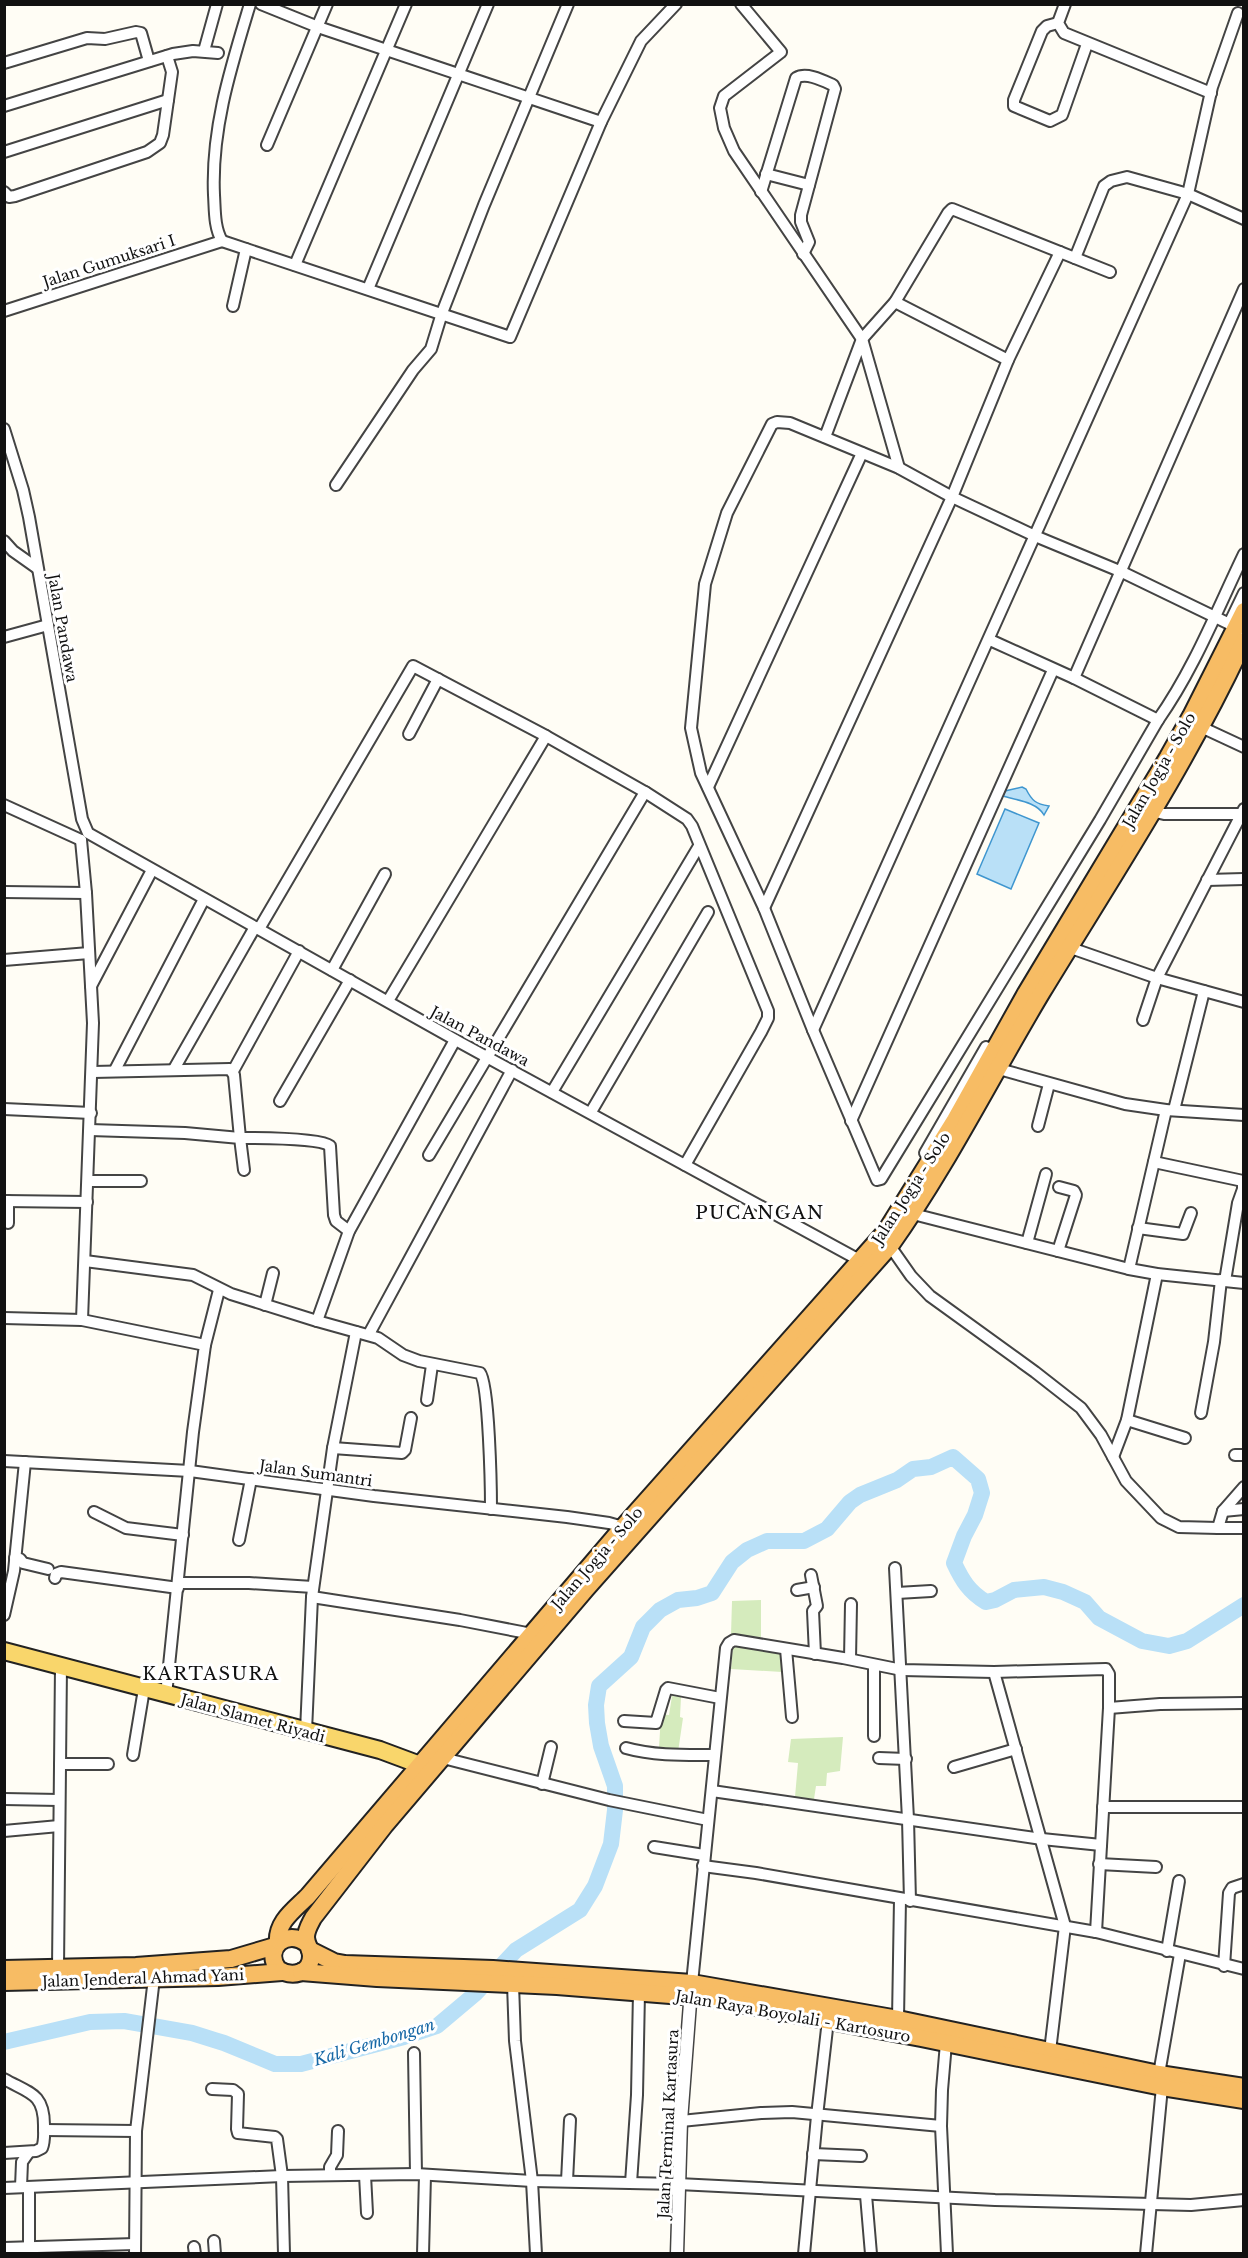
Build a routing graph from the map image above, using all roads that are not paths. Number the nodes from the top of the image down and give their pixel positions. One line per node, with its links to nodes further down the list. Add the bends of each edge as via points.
1 (217, 4): 16 (street)
2 (250, 4): 35 (street, via 217,132 215,210)
3 (261, 4): 13 (street)
4 (327, 4): 13 (street)
5 (406, 4): 15 (street)
6 (488, 4): 21 (street)
7 (568, 4): 23 (street)
8 (676, 4): 26 (street, via 641,40)
9 (741, 4): 32 (street, via 781,52 721,101 727,139)
10 (1065, 4): 12 (street)
11 (1241, 11): 22 (street)
12 (1058, 23): 14 (street, via 1064,33); 14 (street, via 1041,31 1014,106 1050,121 1062,115)
13 (318, 27): 15 (street); 27 (street)
14 (1087, 44): 22 (street)
15 (388, 49): 21 (street); 40 (street)
16 (204, 51): 17 (street); 18 (street)
17 (218, 53)
18 (174, 54): 19 (street); 24 (street)
19 (148, 61): 20 (street, via 141,33 136,32 87,38); 25 (street)
20 (4, 63)
21 (458, 74): 23 (street); 42 (street)
22 (1211, 93): 33 (street)
23 (529, 99): 26 (street); 47 (street)
24 (168, 100): 28 (street); 31 (street, via 162,138 150,150 15,196)
25 (4, 106)
26 (601, 122): 47 (street, via 510,337)
27 (267, 145)
28 (4, 152)
29 (766, 174): 30 (street); 30 (street, via 796,78 807,76 835,89); 32 (street)
30 (809, 185): 38 (street, via 800,219 809,242)
31 (4, 192)
32 (760, 192): 38 (street)
33 (1188, 195): 34 (street); 39 (street, via 1127,177 1111,181 1104,186); 56 (street)
34 (1244, 219)
35 (222, 241): 36 (street); 46 (street, Jalan Gumuksari I)
36 (246, 249): 40 (street); 45 (street)
37 (1060, 252): 39 (street); 44 (street, via 952,209); 49 (street)
38 (803, 254): 48 (street)
39 (1076, 258): 41 (street)
40 (295, 264): 42 (street)
41 (1110, 272)
42 (368, 289): 47 (street)
43 (1244, 289): 60 (street)
44 (895, 302): 48 (street); 49 (street)
45 (232, 306)
46 (4, 311)
47 (442, 313): 54 (street, via 431,349)
48 (862, 339): 51 (street); 53 (street)
49 (1008, 360): 55 (street)
50 (4, 429): 59 (street, Jalan Pandawa, via 23,490)
51 (825, 437): 52 (street); 75 (street, via 784,421 772,424 727,513 703,591 691,728)
52 (862, 453): 53 (street); 75 (street)
53 (899, 468): 55 (street)
54 (336, 485)
55 (952, 497): 56 (street); 89 (street)
56 (1035, 537): 60 (street); 66 (street)
57 (4, 541): 59 (street)
58 (1244, 554): 62 (street)
59 (37, 568): 63 (street, Jalan Pandawa)
60 (1122, 572): 62 (street); 68 (street)
61 (1244, 593): 64 (street)
62 (1215, 615): 64 (street); 70 (street, via 1178,690)
63 (48, 625): 65 (street); 80 (street, Jalan Pandawa)
64 (1239, 627): 71 (highway, Jalan Jogja - Solo); 78 (highway, Jalan Jogja - Solo); 135 (street, via 1049,940 908,1184)
65 (4, 637)
66 (990, 640): 67 (street); 104 (street)
67 (1053, 670): 68 (street); 121 (street)
68 (1074, 678): 70 (street)
69 (438, 679): 72 (street); 73 (street); 91 (street, via 413,666)
70 (1158, 720): 121 (street, via 881,1179 875,1177)
71 (1201, 727): 74 (street); 78 (highway, Jalan Jogja - Solo)
72 (409, 734)
73 (546, 736): 76 (street); 101 (street)
74 (1244, 747)
75 (708, 788): 89 (street)
76 (645, 792): 81 (street, via 687,819); 106 (street)
77 (4, 805): 80 (street)
78 (1146, 809): 79 (street); 92 (highway, Jalan Jogja - Solo)
79 (1243, 812): 85 (street)
80 (84, 836): 82 (street, Jalan Pandawa); 87 (street)
81 (699, 846): 114 (street); 127 (street, via 769,1015)
82 (152, 870): 88 (street, Jalan Pandawa); 99 (street)
83 (385, 874): 96 (street)
84 (1244, 879): 85 (street)
85 (1207, 880): 97 (street)
86 (4, 892): 87 (street)
87 (86, 893): 94 (street)
88 (204, 899): 91 (street, Jalan Pandawa); 109 (street)
89 (764, 908): 104 (street)
90 (708, 912): 118 (street)
91 (257, 928): 93 (street, Jalan Pandawa); 107 (street)
92 (1063, 946): 97 (street); 108 (highway, Jalan Jogja - Solo); 135 (highway, Jalan Jogja - Solo)
93 (299, 951): 96 (street, Jalan Pandawa); 111 (street)
94 (89, 953): 95 (street); 99 (street)
95 (4, 960)
96 (332, 970): 98 (street, Jalan Pandawa)
97 (1157, 978): 100 (street); 103 (street)
98 (350, 980): 101 (street, Jalan Pandawa); 115 (street)
99 (91, 987): 112 (street)
100 (1204, 991): 102 (street); 117 (street)
101 (388, 1002): 105 (street, Jalan Pandawa)
102 (1244, 1002)
103 (1143, 1020)
104 (813, 1030): 121 (street)
105 (456, 1040): 106 (street, Jalan Pandawa); 139 (street)
106 (486, 1056): 110 (street, Jalan Pandawa); 125 (street)
107 (174, 1069): 109 (street); 111 (street)
108 (999, 1069): 113 (street); 135 (highway, Jalan Jogja - Solo)
109 (115, 1070): 112 (street)
110 (512, 1070): 114 (street, Jalan Pandawa); 156 (street)
111 (233, 1071): 124 (street)
112 (93, 1072): 119 (street)
113 (1049, 1084): 117 (street, via 1125,1104); 122 (street)
114 (552, 1092): 118 (street, Jalan Pandawa)
115 (280, 1101)
116 (4, 1109): 119 (street)
117 (1170, 1110): 120 (street); 126 (street)
118 (591, 1112): 127 (street, Jalan Pandawa)
119 (91, 1113): 123 (street)
120 (1244, 1115)
121 (851, 1121)
122 (1038, 1126)
123 (90, 1130): 124 (street); 130 (street)
124 (240, 1137): 128 (street); 139 (street, via 329,1144 334,1215)
125 (429, 1155)
126 (1154, 1162): 138 (street); 148 (street, via 1243,1181)
127 (685, 1166): 144 (street, Jalan Pandawa)
128 (244, 1170)
129 (1046, 1174): 140 (street)
130 (88, 1181): 131 (street); 134 (street)
131 (141, 1181)
132 (1059, 1187): 142 (street, via 1074,1191 1076,1196)
133 (6, 1201): 134 (street); 137 (street)
134 (87, 1202): 143 (street)
135 (909, 1208): 140 (street); 141 (highway, Jalan Jogja - Solo); 144 (highway, Jalan Jogja - Solo)
136 (1191, 1213): 138 (street, via 1182,1234)
137 (8, 1223)
138 (1138, 1228): 145 (street)
139 (349, 1231): 154 (street)
140 (1027, 1243): 142 (street)
141 (890, 1246): 159 (highway, Jalan Jogja - Solo); 166 (street, via 930,1296 1081,1408)
142 (1058, 1251): 145 (street)
143 (85, 1261): 150 (street, via 193,1275); 153 (street)
144 (861, 1261): 159 (highway, Jalan Jogja - Solo)
145 (1129, 1269): 147 (street)
146 (273, 1273): 151 (street)
147 (1157, 1274): 148 (street); 163 (street)
148 (1223, 1280): 149 (street); 161 (street)
149 (1244, 1283)
150 (219, 1290): 151 (street); 157 (street)
151 (265, 1305): 154 (street)
152 (4, 1318): 153 (street)
153 (82, 1320): 157 (street)
154 (317, 1322): 155 (street)
155 (356, 1332): 156 (street); 165 (street)
156 (369, 1335): 158 (street, via 403,1355)
157 (205, 1345): 169 (street)
158 (432, 1365): 160 (street); 173 (street, via 483,1376)
159 (755, 1388): 177 (highway, Jalan Jogja - Solo); 220 (highway, Jalan Jogja - Solo, via 474,1720)
160 (427, 1400)
161 (1201, 1413)
162 (411, 1418): 165 (street, via 402,1453)
163 (1127, 1420): 164 (street); 166 (street)
164 (1185, 1438)
165 (333, 1448): 172 (street)
166 (1113, 1457): 178 (street, via 1126,1481 1161,1518 1179,1527)
167 (4, 1461): 168 (street, Jalan Sumantri)
168 (25, 1462): 169 (street, Jalan Sumantri); 182 (street)
169 (190, 1471): 170 (street, Jalan Sumantri); 180 (street)
170 (251, 1479): 172 (street, Jalan Sumantri); 181 (street)
171 (1244, 1487): 175 (street)
172 (326, 1489): 173 (street, Jalan Sumantri); 191 (street)
173 (491, 1509): 177 (street, Jalan Sumantri)
174 (1244, 1509): 175 (street)
175 (1223, 1511): 178 (street)
176 (94, 1512): 180 (street, via 126,1528)
177 (623, 1527): 195 (highway, Jalan Jogja - Solo)
178 (1218, 1528): 179 (street)
179 (1244, 1528)
180 (183, 1535): 187 (street)
181 (239, 1540)
182 (15, 1558): 184 (street); 194 (street)
183 (895, 1568): 192 (street)
184 (48, 1569)
185 (812, 1575): 188 (street)
186 (55, 1578): 187 (street, via 61,1572)
187 (178, 1585): 191 (street, via 249,1583); 205 (street)
188 (814, 1587): 189 (street); 198 (street)
189 (797, 1590)
190 (931, 1591): 192 (street)
191 (313, 1592): 195 (street); 211 (street)
192 (897, 1593): 202 (street)
193 (851, 1604): 199 (street)
194 (4, 1615)
195 (532, 1634): 220 (highway, Jalan Jogja - Solo, via 457,1723)
196 (786, 1649): 198 (street); 206 (street, via 730,1642); 209 (street)
197 (4, 1651): 201 (main road, Jalan Slamet Riyadi)
198 (814, 1654): 199 (street)
199 (850, 1659): 200 (street)
200 (874, 1665): 202 (street); 212 (street)
201 (61, 1666): 204 (main road, Jalan Slamet Riyadi); 221 (street)
202 (902, 1670): 203 (street); 219 (street)
203 (994, 1672): 208 (street, via 1106,1669); 215 (street)
204 (144, 1689): 205 (main road, Jalan Slamet Riyadi); 216 (street)
205 (166, 1695): 211 (main road, Jalan Slamet Riyadi)
206 (720, 1698): 210 (street, via 668,1688 656,1723); 217 (street)
207 (1244, 1703): 208 (street)
208 (1108, 1708): 228 (street)
209 (792, 1717)
210 (624, 1721)
211 (306, 1731): 220 (main road, Jalan Slamet Riyadi)
212 (874, 1736)
213 (551, 1747): 224 (street)
214 (626, 1748): 217 (street)
215 (1016, 1749): 223 (street); 234 (street)
216 (133, 1755)
217 (714, 1755): 225 (street)
218 (879, 1758): 219 (street)
219 (906, 1759): 230 (street)
220 (431, 1761): 224 (street); 246 (highway, via 284,1921); 247 (highway, via 325,1900 309,1926)
221 (60, 1764): 222 (street); 227 (street)
222 (108, 1764)
223 (954, 1767)
224 (542, 1784): 231 (street)
225 (712, 1791): 230 (street); 231 (street)
226 (4, 1799): 227 (street)
227 (59, 1800): 232 (street)
228 (1103, 1807): 229 (street); 235 (street)
229 (1244, 1807)
230 (908, 1819): 234 (street); 243 (street)
231 (708, 1820): 237 (street)
232 (59, 1826): 233 (street); 251 (street)
233 (4, 1831)
234 (1042, 1839): 235 (street); 244 (street)
235 (1101, 1845): 238 (street)
236 (654, 1847): 237 (street)
237 (704, 1855): 239 (street)
238 (1099, 1864): 240 (street); 245 (street)
239 (703, 1866): 243 (street); 259 (street)
240 (1156, 1867)
241 (1179, 1881): 248 (street)
242 (1244, 1884): 250 (street, via 1229,1893)
243 (905, 1900): 244 (street); 261 (street)
244 (1065, 1926): 245 (street); 264 (street)
245 (1096, 1932): 248 (street)
246 (277, 1945): 247 (highway, via 292,1937); 251 (highway, Jalan Jenderal Ahmad Yani, via 231,1959); 254 (highway, via 273,1958)
247 (308, 1947): 255 (highway, via 309,1964); 256 (highway, Jalan Raya Boyolali - Kartosuro, via 345,1964)
248 (1167, 1951): 249 (street)
249 (1180, 1954): 250 (street); 267 (street)
250 (1224, 1966): 253 (street)
251 (58, 1968): 252 (highway, Jalan Jenderal Ahmad Yani)
252 (4, 1969)
253 (1244, 1969)
254 (282, 1972): 255 (highway); 257 (highway, Jalan Jenderal Ahmad Yani)
255 (301, 1972): 256 (highway, Jalan Raya Boyolali - Kartosuro, via 479,1982)
256 (505, 1977): 259 (highway, Jalan Raya Boyolali - Kartosuro); 260 (highway, Jalan Raya Boyolali - Kartosuro); 286 (street)
257 (154, 1978): 258 (highway, Jalan Jenderal Ahmad Yani); 276 (street)
258 (4, 1982)
259 (691, 1990): 260 (highway, Jalan Raya Boyolali - Kartosuro); 261 (highway, Jalan Raya Boyolali - Kartosuro); 262 (highway, Jalan Raya Boyolali - Kartosuro); 273 (street, Jalan Terminal Kartasura)
260 (639, 1992): 289 (street)
261 (898, 2019): 264 (highway, Jalan Raya Boyolali - Kartosuro)
262 (828, 2020): 263 (highway, Jalan Raya Boyolali - Kartosuro); 271 (street)
263 (946, 2043): 267 (highway, Jalan Raya Boyolali - Kartosuro); 274 (street)
264 (1050, 2051): 267 (highway, Jalan Raya Boyolali - Kartosuro)
265 (414, 2054): 284 (street)
266 (4, 2079): 275 (street, via 38,2098 44,2111)
267 (1160, 2080): 268 (highway, Jalan Raya Boyolali - Kartosuro); 270 (highway, Jalan Raya Boyolali - Kartosuro); 297 (street)
268 (1244, 2087)
269 (212, 2089): 285 (street, via 238,2093 238,2133 276,2137)
270 (1244, 2100)
271 (817, 2116): 273 (street, via 792,2112); 274 (street); 280 (street)
272 (570, 2120): 287 (street)
273 (681, 2121): 290 (street, Jalan Terminal Kartasura)
274 (941, 2126): 295 (street)
275 (44, 2130): 276 (street); 278 (street, via 42,2148)
276 (136, 2131): 288 (street)
277 (338, 2131): 282 (street, via 337,2155)
278 (29, 2152): 279 (street); 291 (street, via 22,2162)
279 (4, 2153)
280 (813, 2154): 281 (street); 293 (street)
281 (861, 2156)
282 (330, 2175): 283 (street); 285 (street)
283 (365, 2175): 284 (street); 298 (street)
284 (420, 2175): 286 (street); 305 (street)
285 (282, 2176): 288 (street); 304 (street)
286 (532, 2181): 287 (street); 306 (street)
287 (567, 2181): 289 (street)
288 (135, 2182): 291 (street); 302 (street)
289 (631, 2183): 290 (street)
290 (678, 2184): 293 (street); 307 (street, Jalan Terminal Kartasura)
291 (25, 2187): 292 (street); 300 (street)
292 (4, 2188)
293 (809, 2192): 294 (street); 308 (street)
294 (866, 2195): 295 (street); 309 (street)
295 (946, 2198): 297 (street); 310 (street)
296 (1244, 2200): 297 (street)
297 (1151, 2205): 311 (street)
298 (367, 2213)
299 (214, 2241): 303 (street)
300 (29, 2247): 301 (street); 302 (street)
301 (4, 2248)
302 (135, 2249)
303 (215, 2253)
304 (284, 2253)
305 (423, 2253)
306 (536, 2253)
307 (676, 2253)
308 (804, 2253)
309 (871, 2253)
310 (947, 2253)
311 (1146, 2253)

